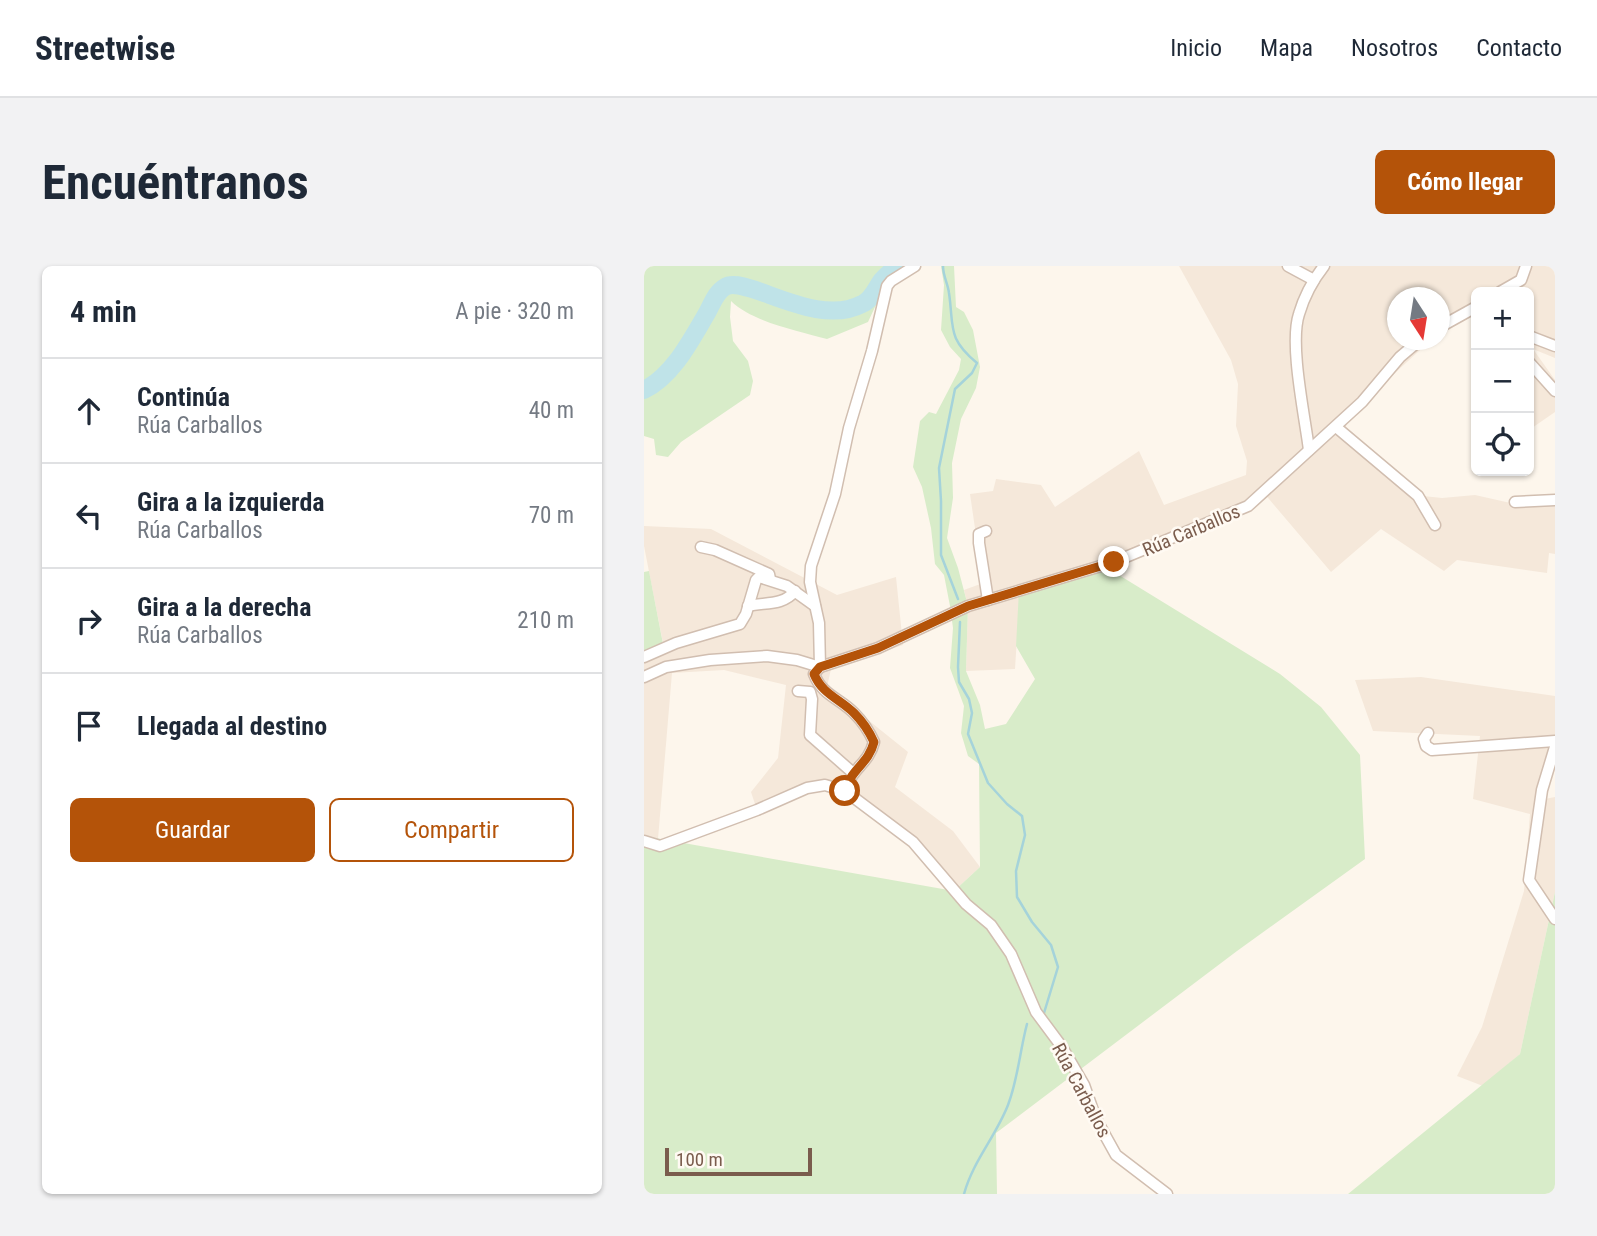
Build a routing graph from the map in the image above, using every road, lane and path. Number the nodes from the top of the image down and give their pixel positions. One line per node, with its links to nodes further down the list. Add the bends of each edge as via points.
1 (915, 266): 27 (street, via 887,286 835,494 811,566)
2 (1288, 266): 5 (street)
3 (1324, 266): 5 (street)
4 (1526, 266): 6 (street)
5 (1314, 280): 17 (street, via 1298,316 1296,348)
6 (1521, 280): 7 (street); 8 (street)
7 (1509, 287)
8 (1518, 287)
9 (1471, 310): 10 (street)
10 (1450, 321)
11 (1534, 338): 12 (street)
12 (1555, 346)
13 (1408, 350): 16 (street, Rúa Carballos)
14 (1534, 368): 15 (street)
15 (1555, 391)
16 (1336, 427): 17 (street, Rúa Carballos); 20 (street, via 1418,496)
17 (1309, 450): 25 (street, Rúa Carballos, via 1248,506 1114,562)
18 (1555, 500): 19 (street)
19 (1515, 502)
20 (1435, 525)
21 (986, 531): 25 (street, via 979,534 979,543)
22 (701, 547): 23 (street, via 769,574)
23 (770, 579): 24 (street); 26 (street, via 756,580)
24 (795, 591): 26 (street, via 776,603); 27 (street)
25 (988, 600): 29 (street, Rúa Carballos, via 878,648)
26 (748, 606): 28 (street, via 740,624)
27 (816, 607): 29 (street)
28 (644, 657)
29 (820, 667): 30 (street, via 767,656 666,667); 35 (street, via 814,674 819,686 854,713 874,742 863,763)
30 (644, 677)
31 (798, 691): 35 (street, via 810,692 812,699 810,735)
32 (1427, 733): 33 (street, via 1426,747 1432,750)
33 (1555, 741)
34 (1555, 747): 38 (street, via 1542,790 1529,880)
35 (852, 772): 36 (street)
36 (845, 791): 37 (street, via 825,785 807,788 660,846); 39 (street, Rúa Carballos, via 913,842 966,904 991,925 1011,954 1035,1012 1084,1084 1116,1155)
37 (644, 841)
38 (1555, 919)
39 (1167, 1194)

